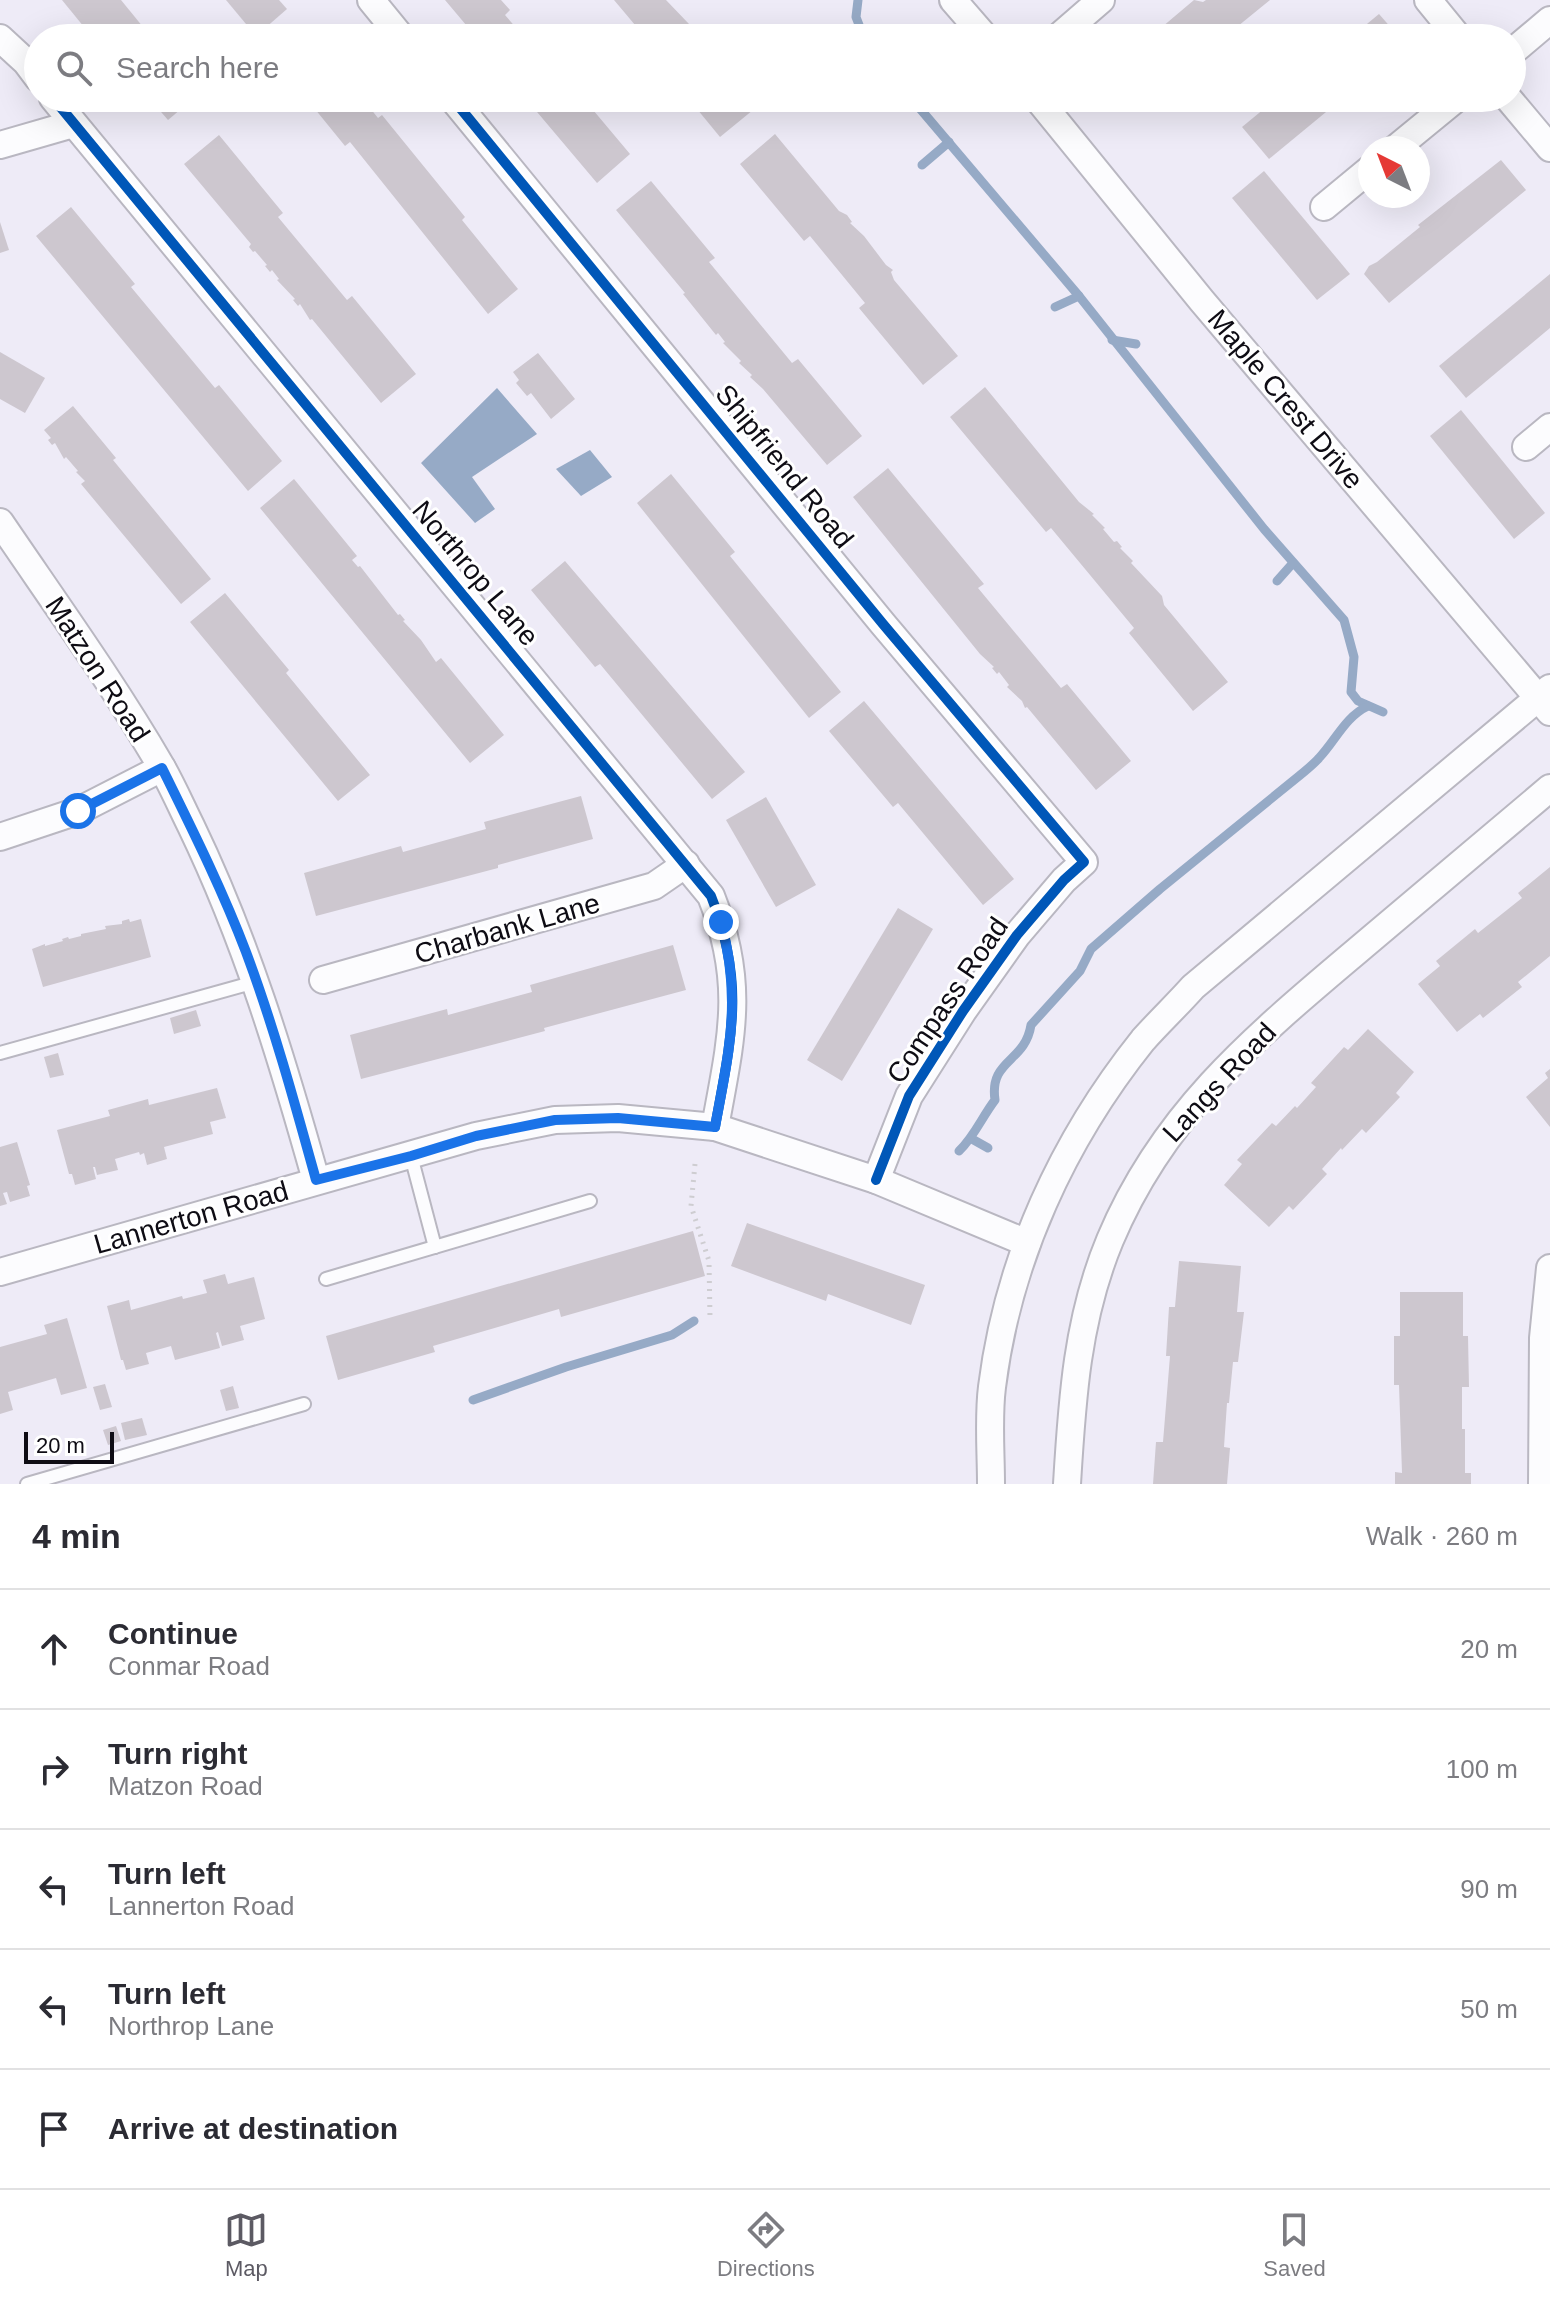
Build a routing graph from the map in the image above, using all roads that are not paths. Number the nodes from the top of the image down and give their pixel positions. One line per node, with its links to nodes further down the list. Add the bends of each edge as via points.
1 (371, 0): 6 (street)
2 (953, 0): 7 (street)
3 (1101, 0): 8 (street)
4 (1428, 0): 9 (street)
5 (1550, 20): 11 (street)
6 (391, 24)
7 (974, 24)
8 (1073, 24)
9 (1448, 24)
10 (0, 38): 12 (street)
11 (1526, 40)
12 (24, 60)
13 (64, 112): 18 (street, Northrop Lane)
14 (463, 112): 31 (street, Shipfriend Road)
15 (1048, 112): 27 (street, Maple Crest Drive, via 1202,301)
16 (1440, 112): 19 (street)
17 (1520, 112): 21 (street)
18 (73, 124): 20 (street); 32 (street, Northrop Lane)
19 (1411, 136)
20 (0, 145)
21 (1550, 148)
22 (1358, 179): 23 (street)
23 (1324, 207)
24 (1550, 427): 25 (street)
25 (1526, 447)
26 (0, 522): 28 (street, Matzon Road)
27 (1546, 699): 41 (street, via 1193,987 1145,1038 1085,1120)
28 (162, 768): 30 (street, via 78,811); 34 (street, Matzon Road, via 210,866)
29 (1550, 788): 49 (street, Langs Road, via 1261,1033 1162,1142 1128,1199 1090,1298 1073,1377)
30 (0, 837)
31 (1084, 862): 39 (street, Compass Road, via 1017,935 963,1011 909,1096)
32 (686, 864): 33 (street, Charbank Lane, via 654,886); 36 (street, Northrop Lane, via 711,896 721,922 734,992)
33 (323, 980)
34 (256, 982): 35 (lane); 38 (street, Matzon Road)
35 (0, 1053)
36 (715, 1127): 37 (street, Lannerton Road, via 618,1118 555,1120); 39 (street, Lannerton Road)
37 (411, 1156): 38 (street, Lannerton Road); 42 (lane)
38 (316, 1180): 44 (street, Lannerton Road)
39 (876, 1180): 41 (street, Lannerton Road)
40 (590, 1201): 42 (lane)
41 (1027, 1243): 48 (street, via 1004,1315 992,1390)
42 (435, 1247): 45 (lane)
43 (1550, 1268): 50 (street, via 1543,1338)
44 (0, 1272)
45 (326, 1279)
46 (304, 1404): 47 (lane)
47 (27, 1484)
48 (991, 1484)
49 (1067, 1484)
50 (1542, 1484)

